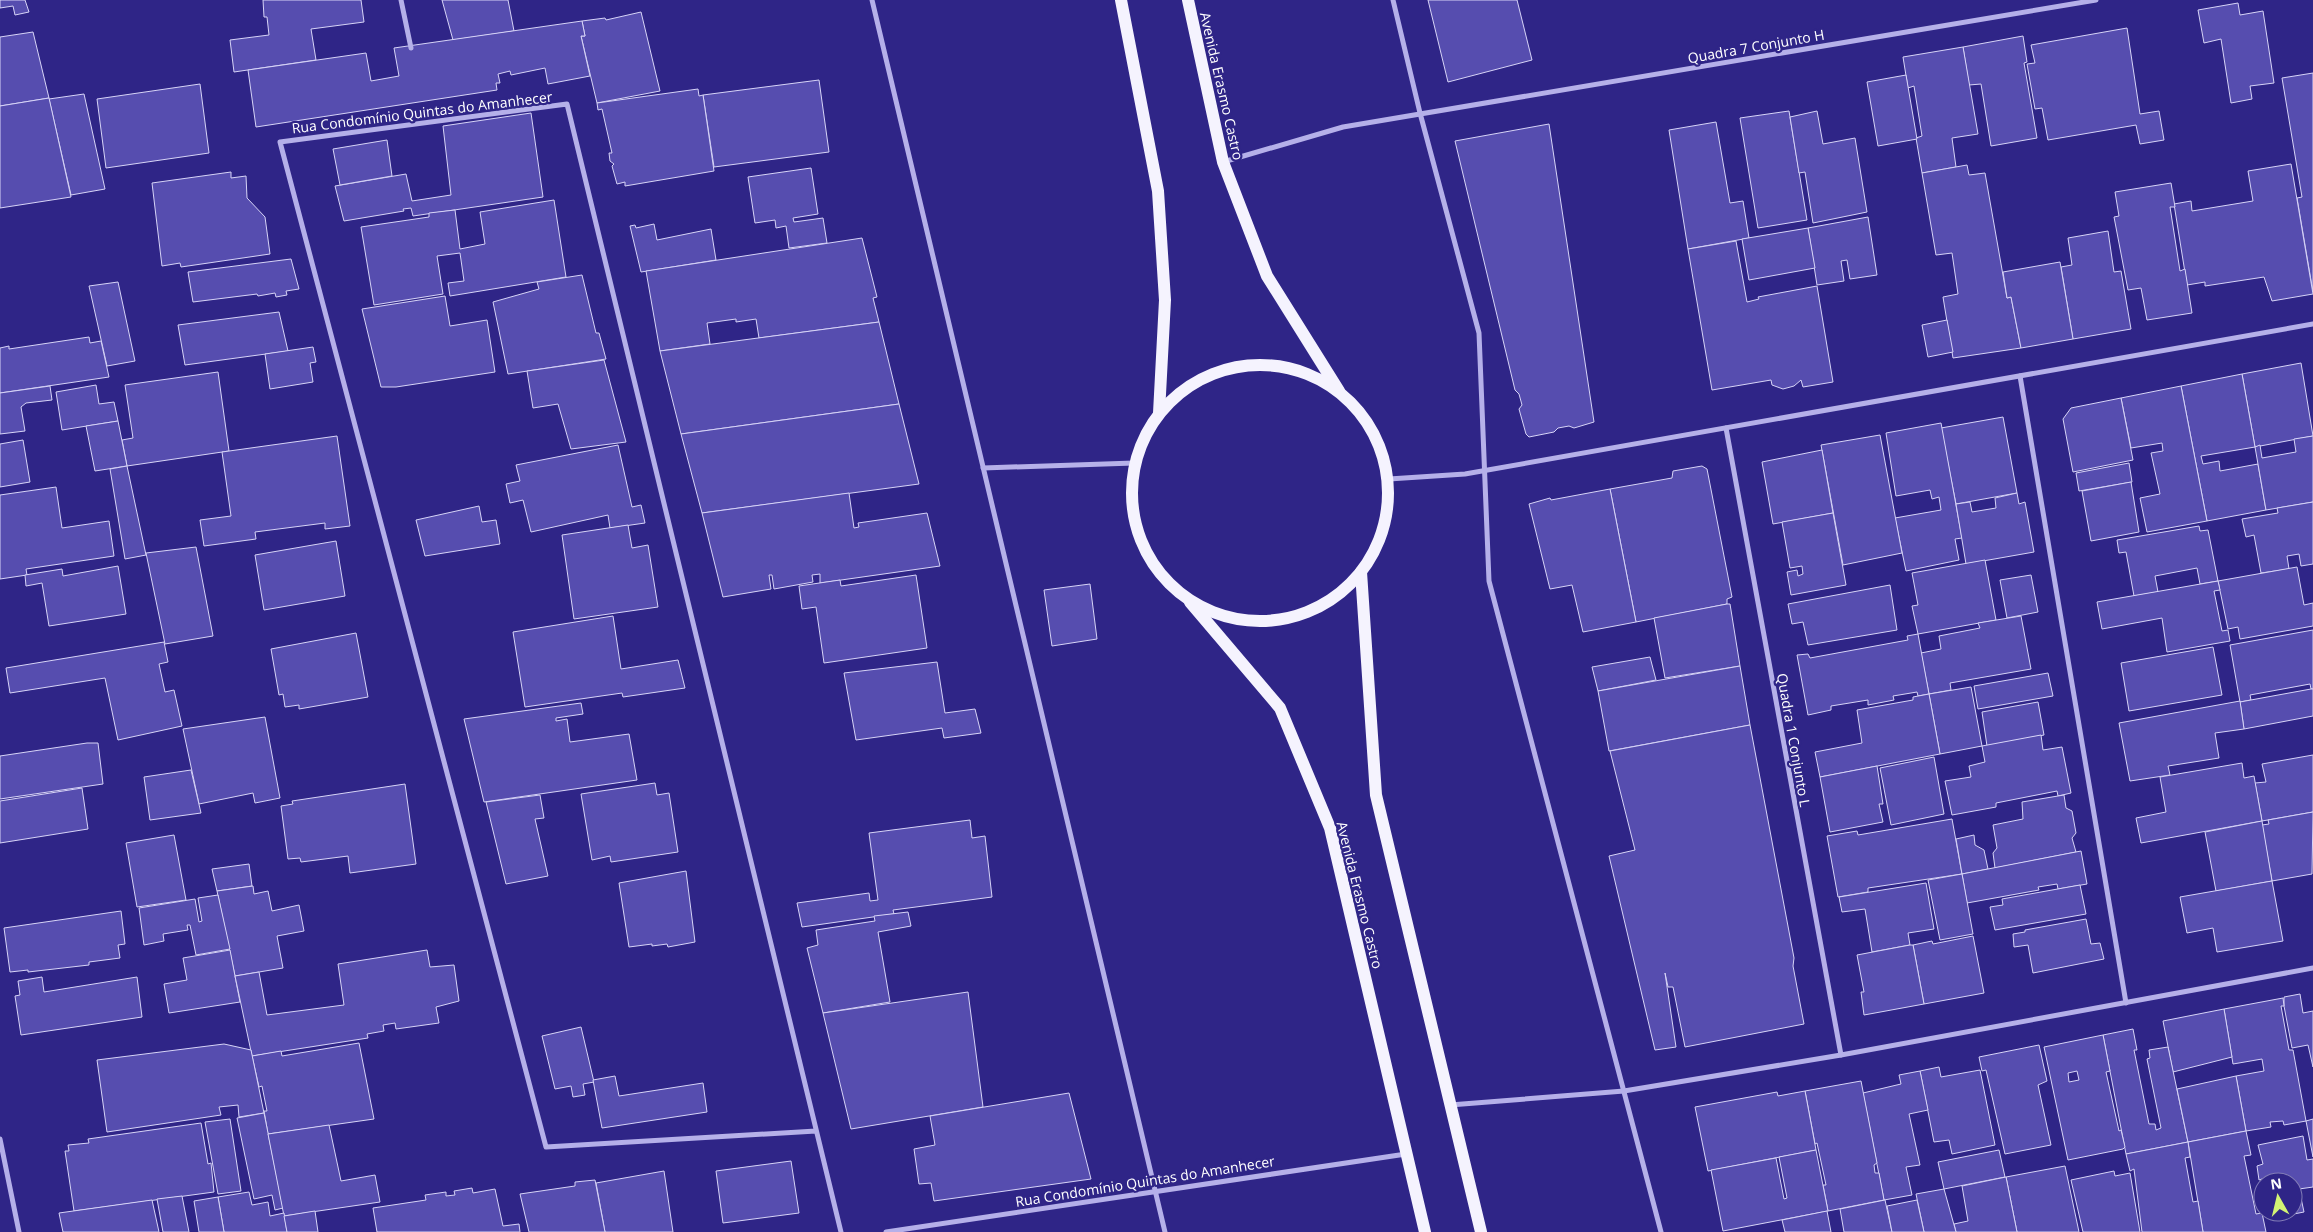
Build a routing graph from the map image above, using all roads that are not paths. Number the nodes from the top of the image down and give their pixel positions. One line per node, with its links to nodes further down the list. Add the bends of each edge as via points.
1 (401, 0): 7 (street)
2 (872, 0): 16 (street)
3 (1121, 0): 13 (main road, via 1158,190 1165,300)
4 (1188, 0): 9 (main road, Avenida Erasmo Castro)
5 (1393, 0): 8 (street)
6 (2096, 0): 8 (street, Quadra 7 Conjunto H)
7 (411, 48)
8 (1420, 114): 9 (street, Quadra 7 Conjunto H, via 1343,127); 17 (street, via 1479,333)
9 (1223, 162): 12 (main road, Avenida Erasmo Castro, via 1267,276)
10 (2313, 324): 11 (street)
11 (2020, 376): 14 (street); 22 (street)
12 (1340, 391): 13 (main road, via 1295,369 1245,365 1197,380); 18 (main road, Avenida Erasmo Castro, via 1373,430)
13 (1158, 413): 15 (main road)
14 (1726, 428): 17 (street); 23 (street, Quadra 1 Conjunto L)
15 (1134, 463): 16 (street); 20 (main road, via 1131,502 1140,540 1159,574)
16 (983, 468): 29 (street)
17 (1484, 471): 18 (street); 24 (street, via 1489,581)
18 (1389, 479): 19 (main road, Avenida Erasmo Castro, via 1388,511 1379,544)
19 (1361, 572): 20 (main road, Avenida Erasmo Castro, via 1325,604 1281,620 1232,618); 25 (main road, via 1376,795)
20 (1189, 600): 28 (main road, Avenida Erasmo Castro, via 1280,708 1330,828)
21 (2313, 968): 22 (street)
22 (2126, 1002): 23 (street)
23 (1841, 1056): 24 (street)
24 (1624, 1091): 25 (street); 36 (street)
25 (1450, 1105): 35 (main road)
26 (816, 1132): 26 (street, Rua Condomínio Quintas do Amanhecer, via 567,104 280,142 546,1147); 31 (street)
27 (0, 1139): 30 (street)
28 (1406, 1154): 29 (street, Rua Condomínio Quintas do Amanhecer); 34 (main road, Avenida Erasmo Castro)
29 (1155, 1191): 32 (street, Rua Condomínio Quintas do Amanhecer); 33 (street)
30 (19, 1232)
31 (841, 1232)
32 (886, 1232)
33 (1165, 1232)
34 (1425, 1232)
35 (1481, 1232)
36 (1661, 1232)

